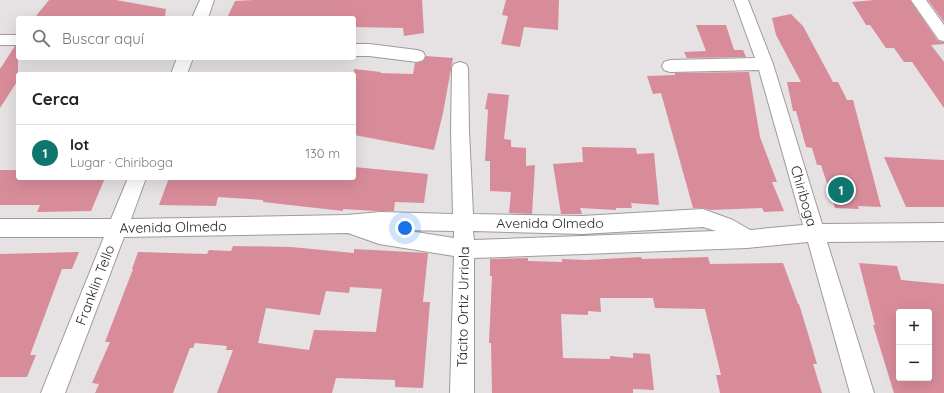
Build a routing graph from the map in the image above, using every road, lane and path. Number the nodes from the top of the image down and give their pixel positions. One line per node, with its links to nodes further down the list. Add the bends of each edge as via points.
1 (207, 0): 4 (street)
2 (741, 0): 11 (street, Chiriboga)
3 (918, 0): 5 (street)
4 (201, 16)
5 (944, 36)
6 (0, 40): 7 (street)
7 (16, 40)
8 (356, 50): 9 (street)
9 (417, 56)
10 (184, 60): 14 (street)
11 (765, 64): 12 (street); 21 (street, Chiriboga)
12 (670, 66)
13 (460, 68): 16 (street, Tácito Ortiz Urriola)
14 (180, 72)
15 (136, 180): 19 (street, Franklin Tello)
16 (464, 222): 17 (street, Avenida Olmedo, via 381,221); 22 (street, Avenida Olmedo, via 582,225 703,218 722,223); 23 (street, Tácito Ortiz Urriola)
17 (347, 224): 19 (street, Avenida Olmedo); 23 (street, Avenida Olmedo, via 379,235)
18 (0, 228): 19 (street, Avenida Olmedo)
19 (116, 228): 24 (street, Franklin Tello)
20 (944, 232): 21 (street, Avenida Olmedo)
21 (814, 233): 22 (street, Avenida Olmedo); 26 (street, Chiriboga)
22 (747, 239): 23 (street, Avenida Olmedo)
23 (464, 249): 25 (street, Tácito Ortiz Urriola)
24 (53, 393)
25 (462, 393)
26 (862, 393)

